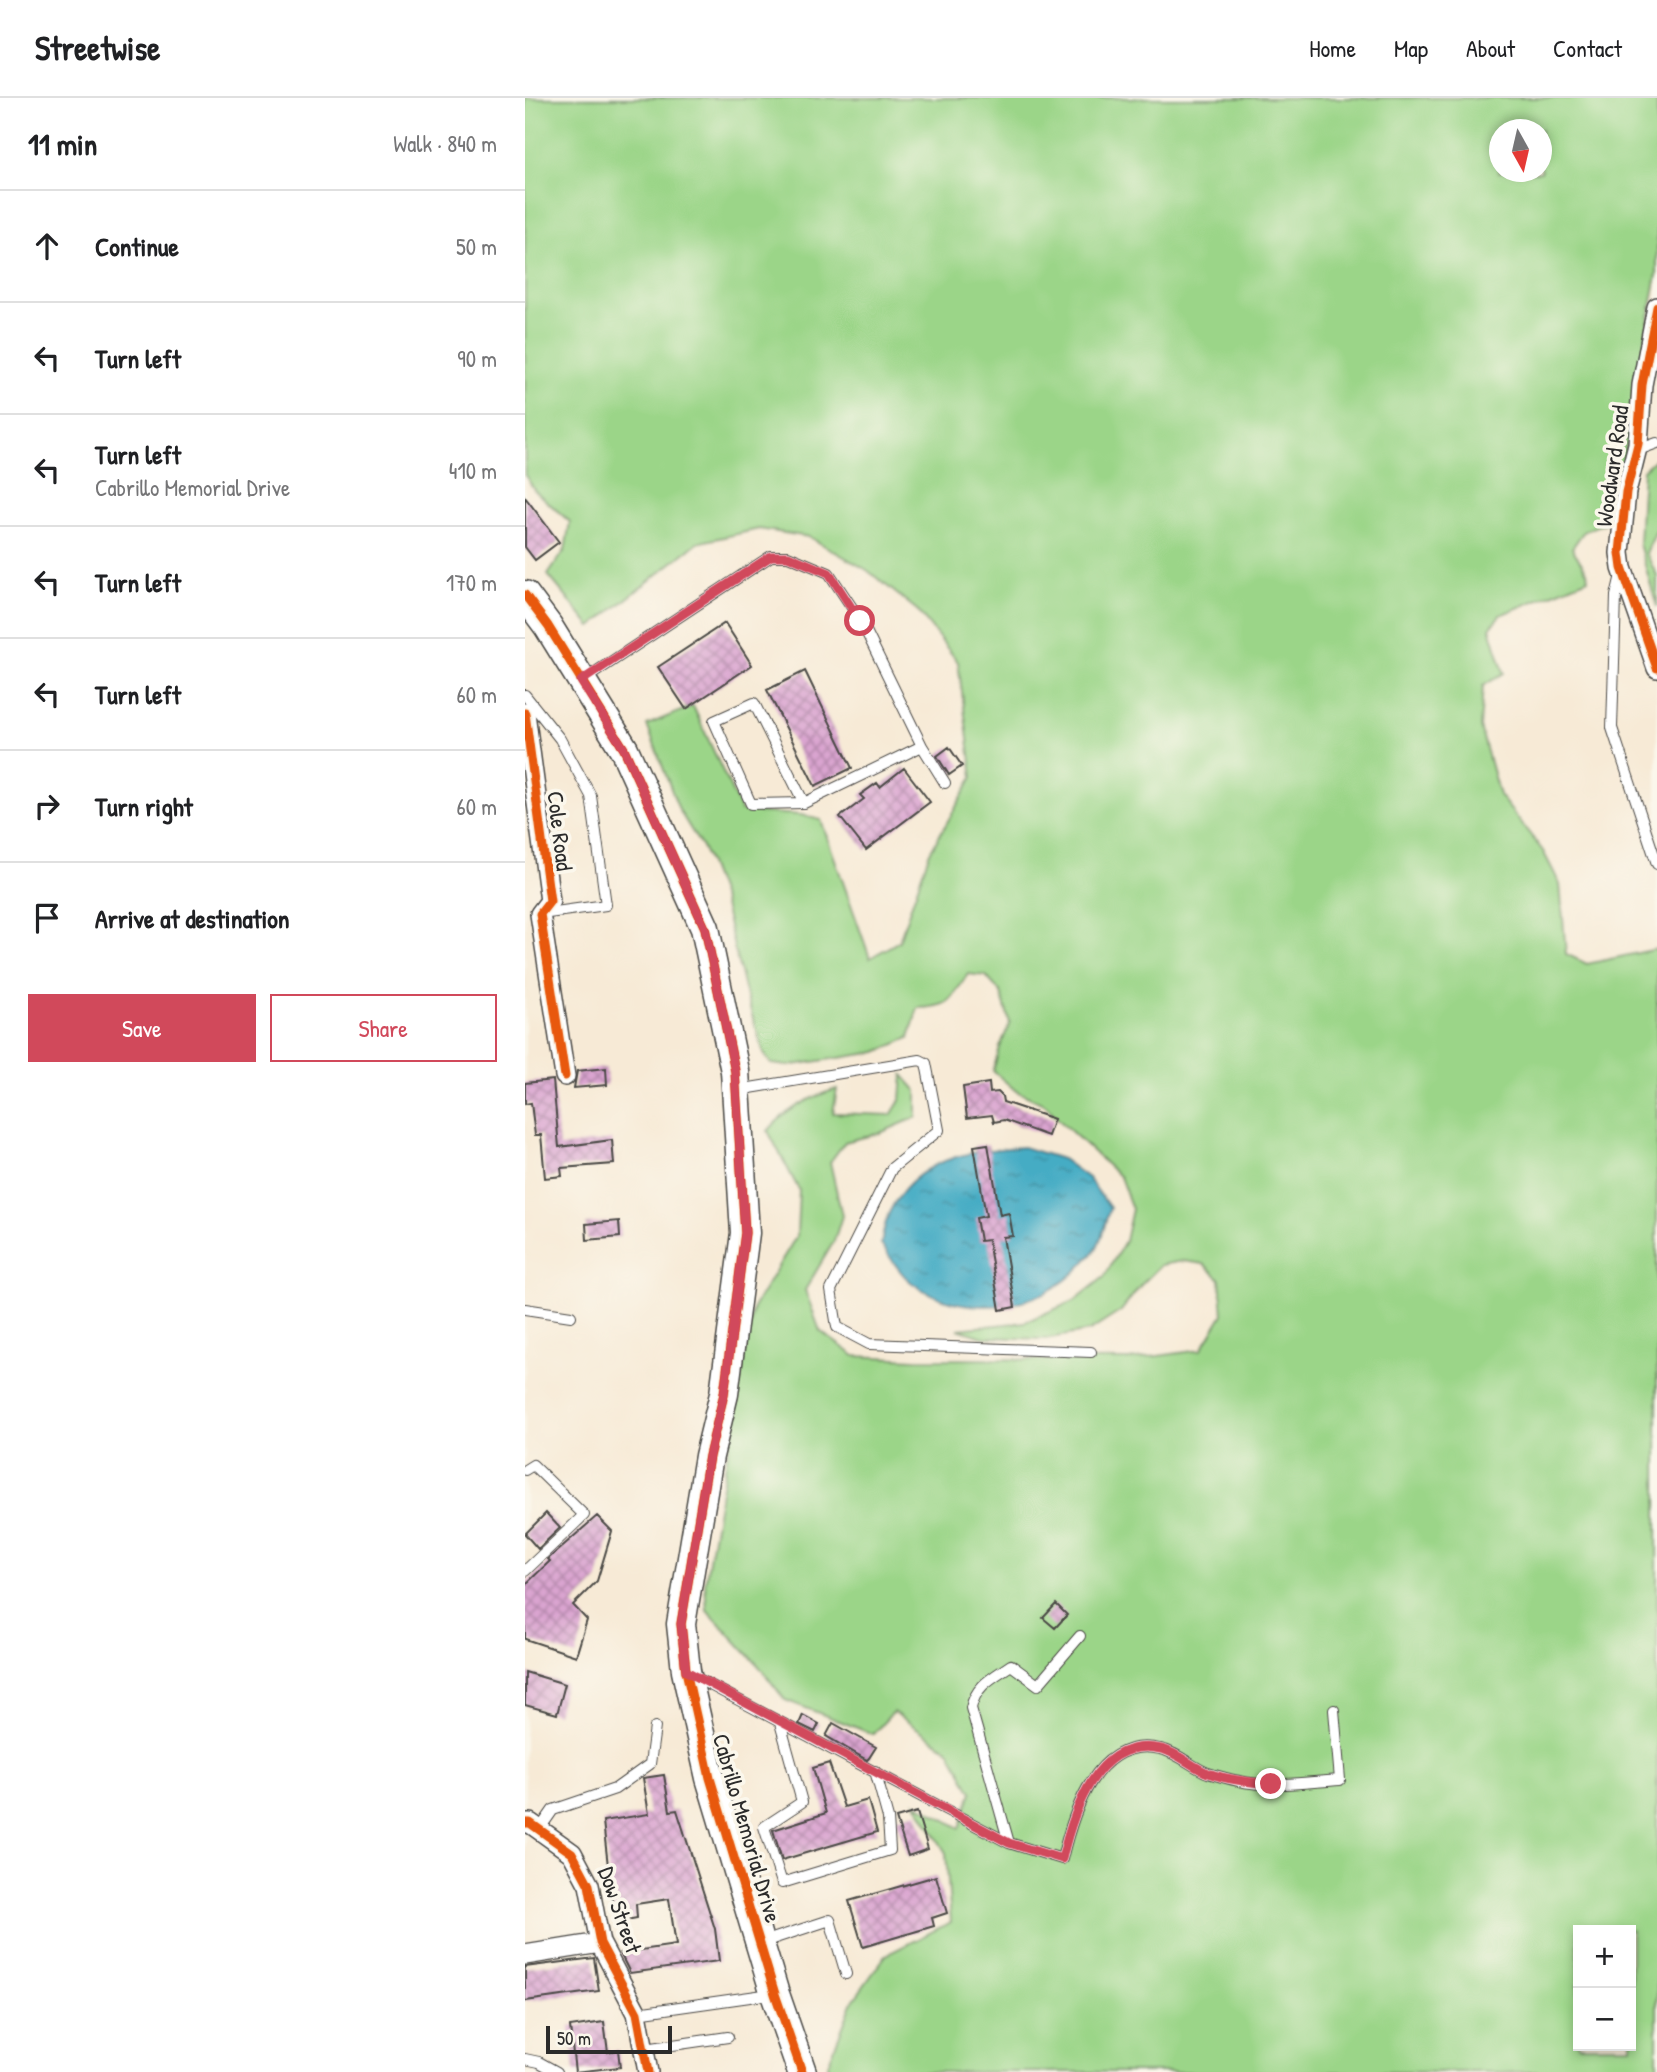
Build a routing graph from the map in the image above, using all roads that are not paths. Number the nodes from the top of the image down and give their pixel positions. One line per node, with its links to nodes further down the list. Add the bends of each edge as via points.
1 (1657, 307): 3 (street, Woodward Road, via 1642,385)
2 (1657, 443): 3 (lane)
3 (1636, 451): 4 (street, Woodward Road, via 1626,492)
4 (1622, 568): 6 (street, Woodward Road); 14 (lane, via 1616,596 1612,728)
5 (525, 595): 7 (main road, Cabrillo Memorial Drive)
6 (1657, 668)
7 (581, 681): 10 (lane, via 771,556 788,556 829,573 860,621); 17 (main road, Cabrillo Memorial Drive, via 624,749 705,928)
8 (525, 695): 15 (lane, via 560,739 590,796 606,905)
9 (525, 713): 12 (street, Cole Road)
10 (922, 746): 11 (lane); 13 (lane)
11 (945, 783)
12 (531, 798): 15 (street, Cole Road)
13 (804, 803): 13 (lane, via 751,804 714,721 754,703)
14 (1657, 864)
15 (538, 906): 16 (street, Cole Road)
16 (565, 1076)
17 (737, 1090): 20 (lane, via 920,1060 926,1063 939,1130 892,1168 831,1290 837,1327 869,1344); 24 (main road, Cabrillo Memorial Drive, via 745,1233 724,1394 681,1624)
18 (525, 1309): 19 (lane)
19 (571, 1316)
20 (1091, 1352)
21 (525, 1470): 22 (lane, via 533,1465 583,1515)
22 (525, 1571)
23 (1080, 1636): 30 (lane, via 1038,1685 1011,1665 975,1694 971,1708)
24 (686, 1671): 26 (lane); 32 (main road, Cabrillo Memorial Drive, via 710,1778)
25 (1334, 1710): 30 (lane, via 1340,1780 1242,1782 1207,1773 1162,1749 1134,1747 1112,1758 1088,1785 1071,1820 1062,1859)
26 (780, 1723): 28 (lane); 28 (lane, via 802,1802 764,1827 782,1883 890,1850 888,1818)
27 (655, 1727): 29 (lane, via 650,1764 615,1789 552,1811)
28 (875, 1771): 30 (lane)
29 (531, 1825): 31 (street, Dow Street, via 572,1853 589,1885)
30 (1009, 1843)
31 (600, 1943): 33 (street); 36 (street, Dow Street)
32 (759, 1943): 34 (lane, via 830,1920); 35 (main road, Cabrillo Memorial Drive)
33 (525, 1955)
34 (846, 1974)
35 (775, 1994): 36 (lane); 43 (main road, Cabrillo Memorial Drive)
36 (637, 2013): 38 (street, Dow Street)
37 (727, 2038): 38 (lane)
38 (645, 2049): 41 (street, Dow Street)
39 (525, 2059): 40 (lane)
40 (540, 2067): 42 (lane)
41 (644, 2071)
42 (557, 2072)
43 (802, 2072)

